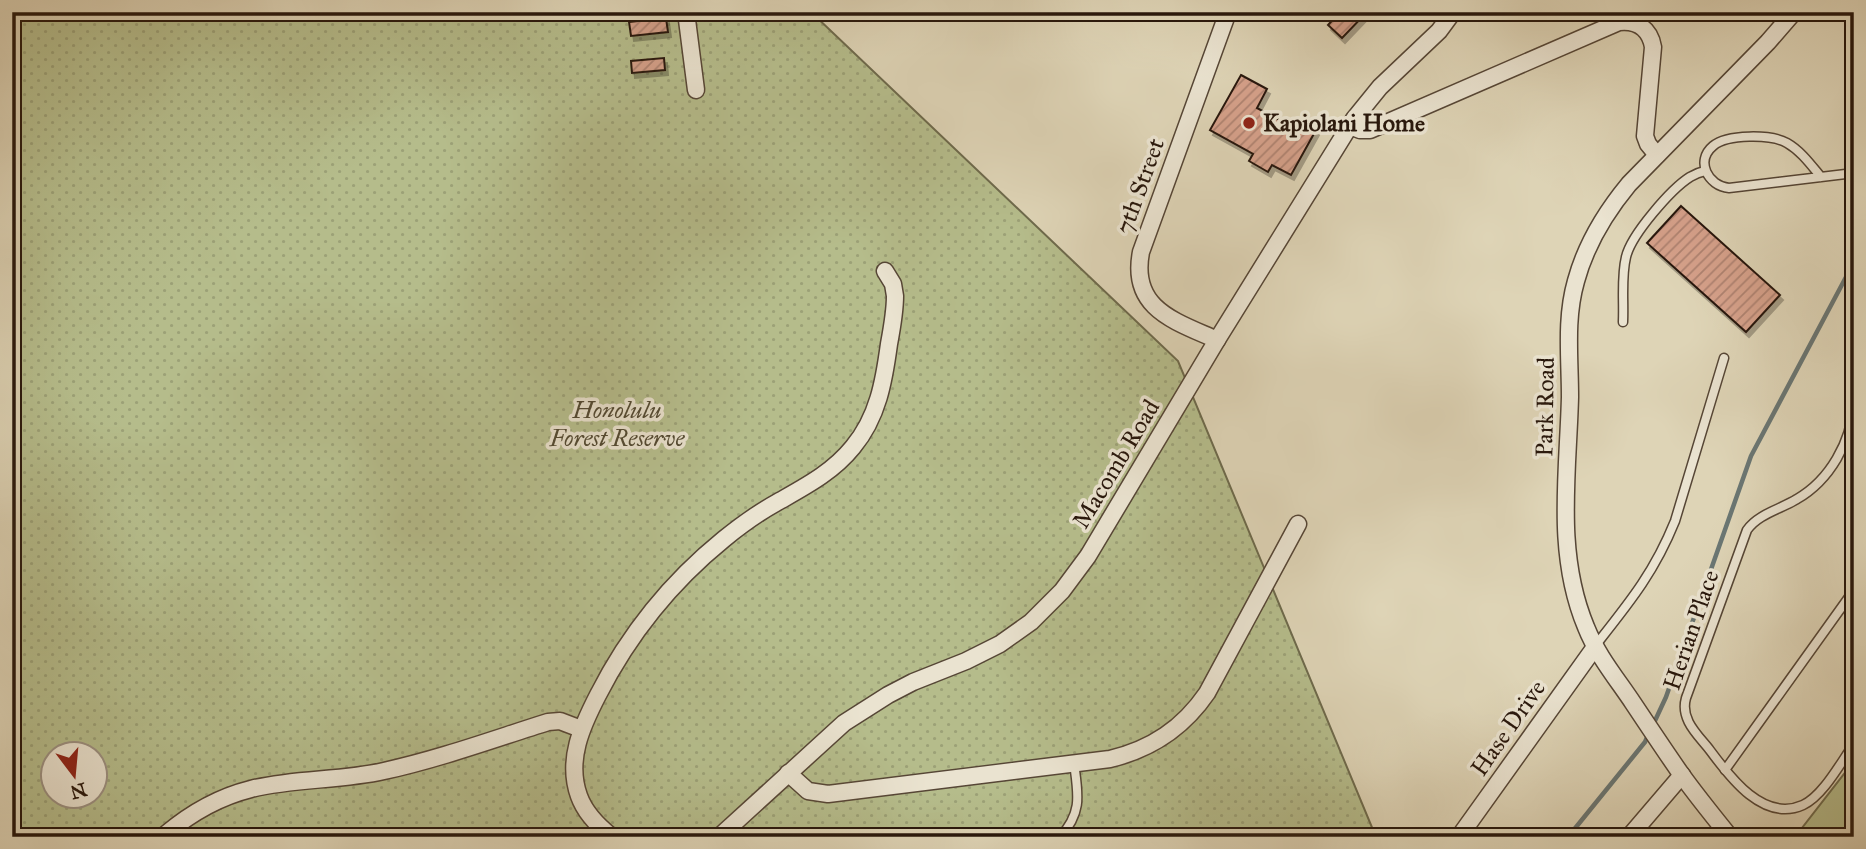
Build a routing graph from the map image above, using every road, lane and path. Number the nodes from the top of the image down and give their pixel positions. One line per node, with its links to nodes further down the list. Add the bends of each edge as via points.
1 (686, 12): 5 (street)
2 (1228, 12): 13 (street, 7th Street, via 1139,261 1143,290 1154,306 1169,319)
3 (1453, 12): 6 (street, Macomb Road, via 1429,42 1380,87)
4 (1794, 12): 7 (street, Park Road)
5 (696, 90)
6 (1350, 126): 7 (street, via 1370,130 1619,22 1631,22 1642,27 1653,47 1645,136); 13 (street, Macomb Road)
7 (1657, 155): 18 (street, Park Road, via 1602,220 1583,260 1569,317 1566,550 1576,601)
8 (1705, 171): 10 (lane, via 1717,185 1729,188); 10 (lane, via 1705,158 1717,143 1760,136 1795,149); 12 (lane, via 1684,181 1629,246)
9 (1854, 173): 10 (lane)
10 (1821, 177)
11 (885, 271): 19 (street, via 895,290 893,315 881,393 863,434 830,470 749,520 680,578 624,649)
12 (1623, 322)
13 (1217, 340): 23 (street, Macomb Road, via 1088,556 1047,608 1000,645 913,682 866,708)
14 (1724, 358): 18 (lane, via 1667,540 1639,591)
15 (1854, 404): 22 (lane, Herian Place, via 1845,442 1821,479 1746,530 1686,698 1688,722)
16 (1298, 524): 21 (street, via 1190,715 1141,750)
17 (1854, 590): 22 (lane)
18 (1595, 647): 24 (street, Park Road); 29 (street, Hase Drive)
19 (581, 729): 25 (street, via 548,722 391,769 249,790 205,807); 26 (street, via 575,757 579,795 593,820)
20 (1854, 744): 22 (lane, Herian Place, via 1816,795 1795,807 1777,808 1752,797)
21 (1074, 763): 23 (street, via 828,794 808,790); 28 (lane, via 1078,805)
22 (1725, 770)
23 (788, 773): 27 (street, Macomb Road)
24 (1682, 775): 30 (street); 31 (street, Park Road)
25 (163, 835)
26 (612, 837)
27 (719, 837)
28 (1060, 837)
29 (1459, 837)
30 (1629, 837)
31 (1730, 837)

